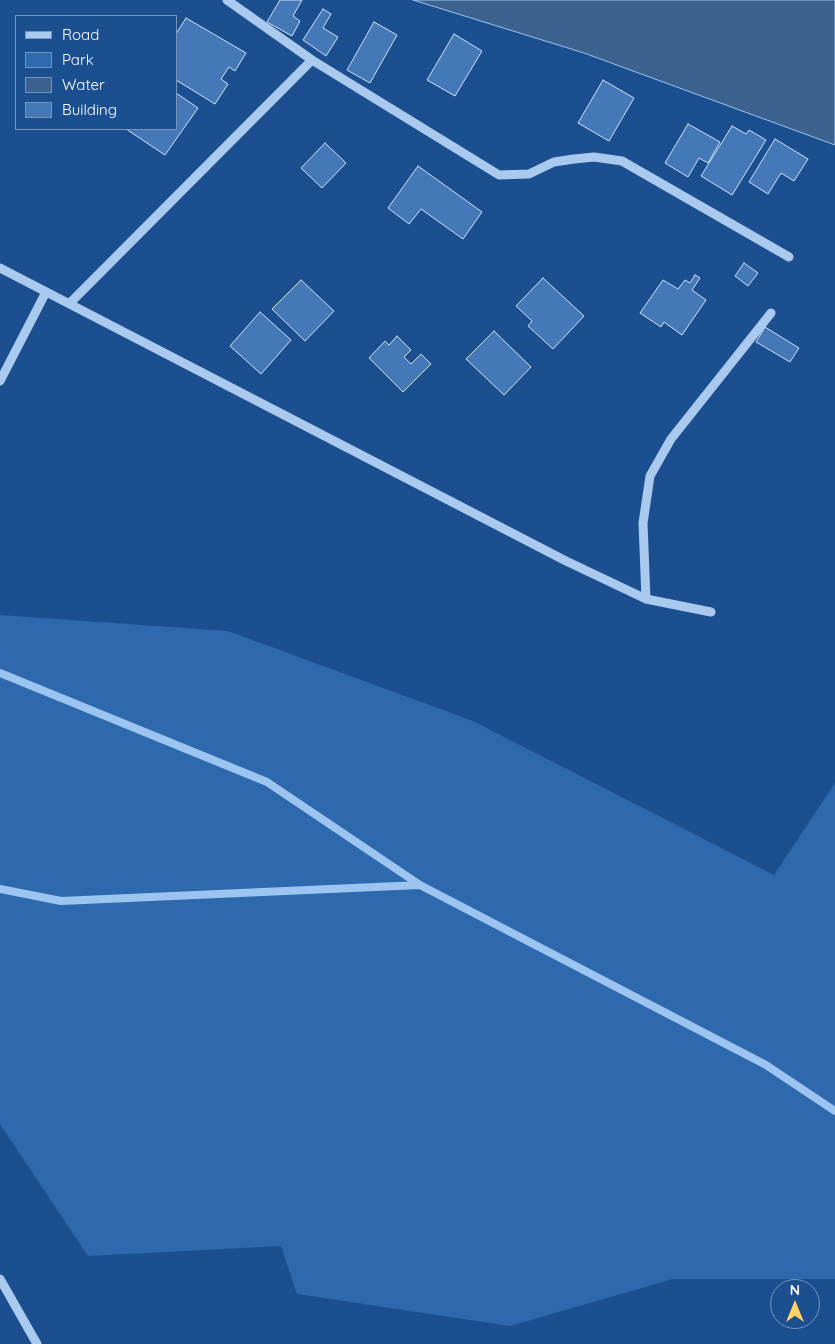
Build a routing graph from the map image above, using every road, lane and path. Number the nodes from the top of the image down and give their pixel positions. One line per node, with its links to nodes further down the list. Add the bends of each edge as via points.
1 (226, 0): 2 (street)
2 (312, 60): 3 (street, via 498,175 530,174 554,162 574,158 622,161); 6 (street)
3 (790, 256)
4 (0, 268): 5 (street)
5 (46, 292): 6 (street); 8 (street)
6 (70, 304): 9 (street, via 566,561)
7 (771, 313): 9 (street, via 671,439 650,476 642,524)
8 (0, 381)
9 (646, 599): 10 (street)
10 (711, 612)
11 (0, 1279): 12 (street)
12 (38, 1344)

